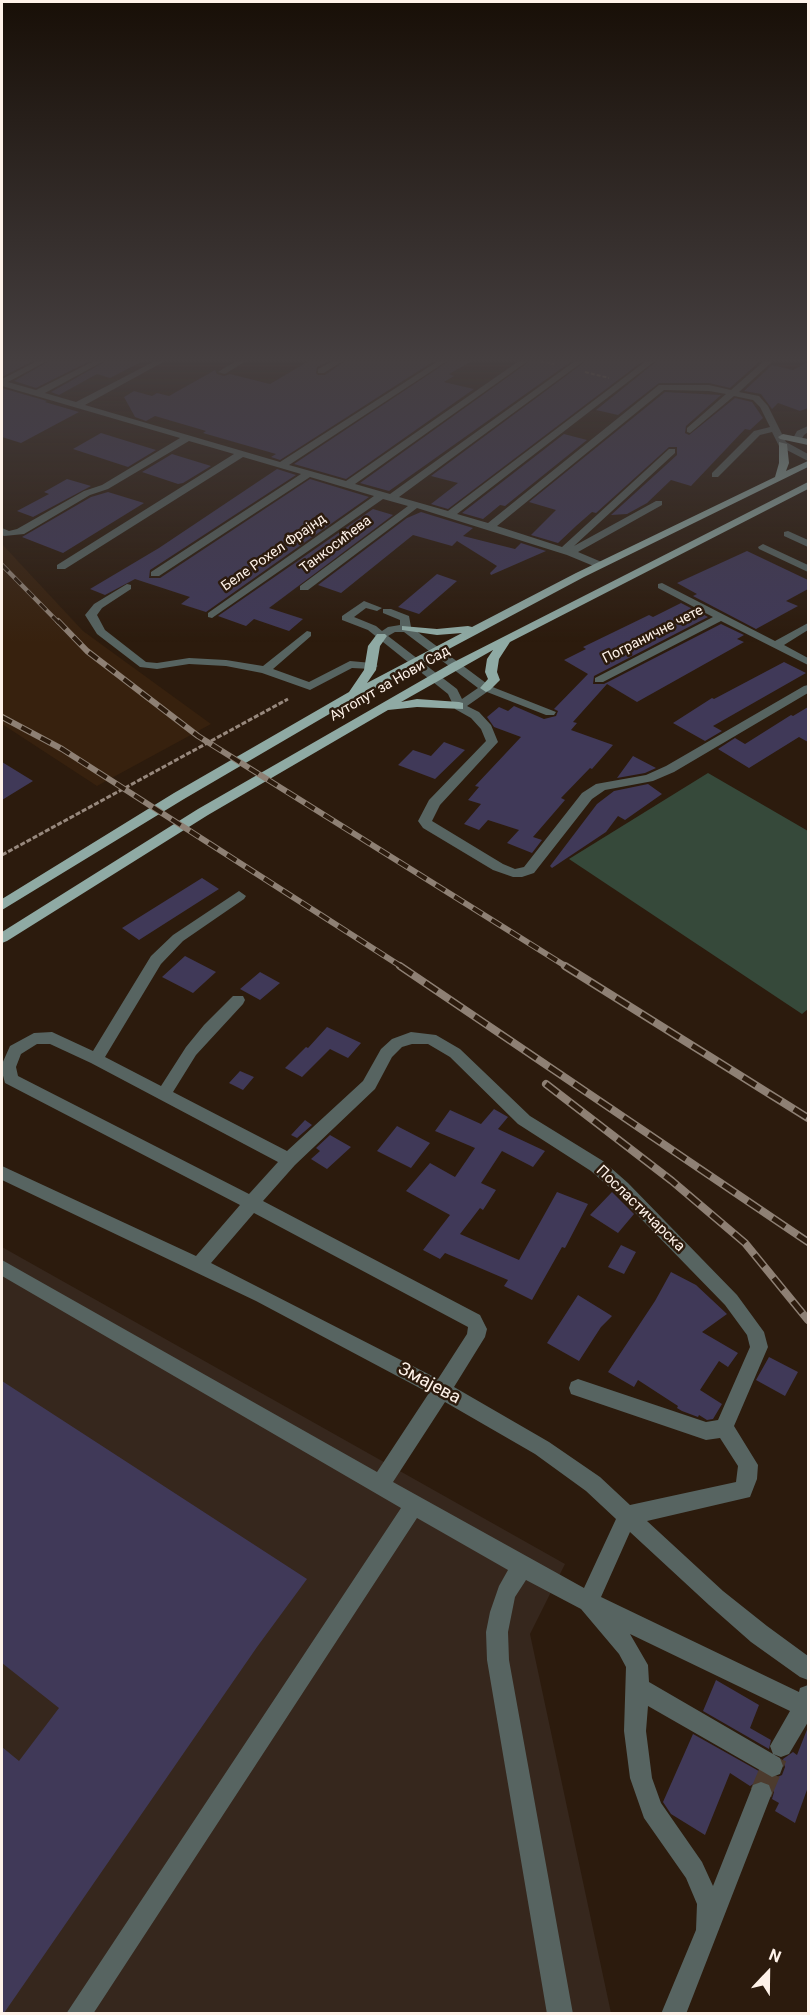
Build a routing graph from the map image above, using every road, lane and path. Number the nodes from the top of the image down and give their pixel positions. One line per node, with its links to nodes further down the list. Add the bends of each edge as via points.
1 (158, 455): 24 (street, via 20,532)
2 (239, 455): 30 (street)
3 (244, 455): 13 (street)
4 (298, 455): 13 (street)
5 (390, 455): 17 (street)
6 (447, 455): 19 (street, Беле Рохел Фрајнд)
7 (528, 455): 22 (street)
8 (578, 455): 23 (street)
9 (668, 455): 28 (street)
10 (735, 455): 15 (street)
11 (783, 455): 16 (main road)
12 (808, 464): 16 (main road, Аутопут за Нови Сад)
13 (281, 466): 14 (street)
14 (308, 474): 17 (street); 32 (street)
15 (715, 475)
16 (779, 478): 29 (main road, Аутопут за Нови Сад)
17 (347, 485): 19 (street)
18 (806, 487): 42 (main road, Аутопут за Нови Сад)
19 (387, 497): 21 (street); 36 (street, Беле Рохел Фрајнд)
20 (659, 503): 28 (street)
21 (415, 505): 22 (street); 35 (street, Танкосићева)
22 (449, 515): 23 (street)
23 (490, 527): 28 (street)
24 (2, 531)
25 (788, 534): 26 (street)
26 (808, 544)
27 (763, 547): 31 (street)
28 (568, 552): 29 (street)
29 (600, 565): 38 (main road, Аутопут за Нови Сад)
30 (62, 567)
31 (808, 569)
32 (155, 574)
33 (662, 586): 37 (street)
34 (128, 587): 50 (street, via 91,615 101,632 136,661 157,666 198,661)
35 (304, 588)
36 (212, 615)
37 (721, 617): 44 (street); 52 (street, Пограничне чете)
38 (485, 624): 40 (main road, via 451,631); 45 (main road, Аутопут за Нови Сад)
39 (808, 626): 44 (street)
40 (406, 628): 43 (street, via 392,629); 43 (street, via 405,618 364,604 346,618); 45 (street)
41 (307, 634): 50 (street)
42 (512, 635): 49 (main road, Аутопут за Нови Сад); 53 (main road, via 495,654 491,672 494,680)
43 (381, 636): 46 (street); 48 (main road, via 374,646)
44 (776, 645): 47 (street)
45 (435, 651): 46 (main road, Аутопут за Нови Сад); 49 (street)
46 (414, 662): 51 (street); 55 (main road, Аутопут за Нови Сад)
47 (808, 662)
48 (372, 666): 50 (street, via 350,664 310,686); 55 (main road)
49 (456, 666): 51 (main road, Аутопут за Нови Сад); 53 (street)
50 (265, 669)
51 (435, 678): 57 (street, via 453,692); 58 (main road, Аутопут за Нови Сад)
52 (600, 680)
53 (486, 688): 57 (street); 59 (street)
54 (808, 688): 57 (street, via 670,769 606,786 587,796 529,870 522,873 498,867 425,820 434,802 492,742 487,728)
55 (351, 696): 62 (main road, Аутопут за Нови Сад)
56 (288, 699): 60 (path)
57 (459, 706): 58 (main road, via 417,703)
58 (377, 711): 63 (main road, Аутопут за Нови Сад, via 203,812)
59 (550, 712)
60 (2, 855)
61 (239, 896): 65 (street, via 178,938 156,960)
62 (2, 905)
63 (2, 938)
64 (238, 1000): 66 (street, via 209,1029)
65 (96, 1059): 66 (street); 69 (street, via 51,1038 34,1039 15,1050 8,1067 11,1079)
66 (164, 1094): 67 (street)
67 (289, 1160): 69 (street, Посластичарска); 74 (street, Посластичарска, via 369,1085 386,1053 398,1043 423,1037 446,1048 524,1120 597,1166 622,1188 731,1300 755,1332 759,1347)
68 (2, 1173): 70 (street, Змајева)
69 (251, 1203): 70 (street, Посластичарска); 73 (street, via 470,1318 478,1329 476,1337)
70 (200, 1264): 73 (street, Змајева)
71 (2, 1267): 75 (street)
72 (578, 1388): 74 (street, via 706,1431)
73 (441, 1390): 75 (street); 77 (street, Змајева, via 567,1464)
74 (724, 1428): 77 (street, via 748,1466 743,1490)
75 (380, 1485): 76 (street)
76 (414, 1505): 78 (street); 85 (street)
77 (628, 1515): 79 (street); 80 (street, Змајева, via 716,1598)
78 (522, 1567): 79 (street); 86 (street, via 506,1593 501,1612 498,1660)
79 (588, 1602): 81 (street, via 627,1646 637,1665); 82 (street)
80 (808, 1669)
81 (638, 1688): 82 (street, via 777,1756); 84 (street, via 635,1731 641,1778 652,1810 694,1870 708,1904)
82 (807, 1701)
83 (762, 1793): 84 (street)
84 (708, 1929): 87 (street)
85 (78, 2013)
86 (560, 2013)
87 (673, 2013)

